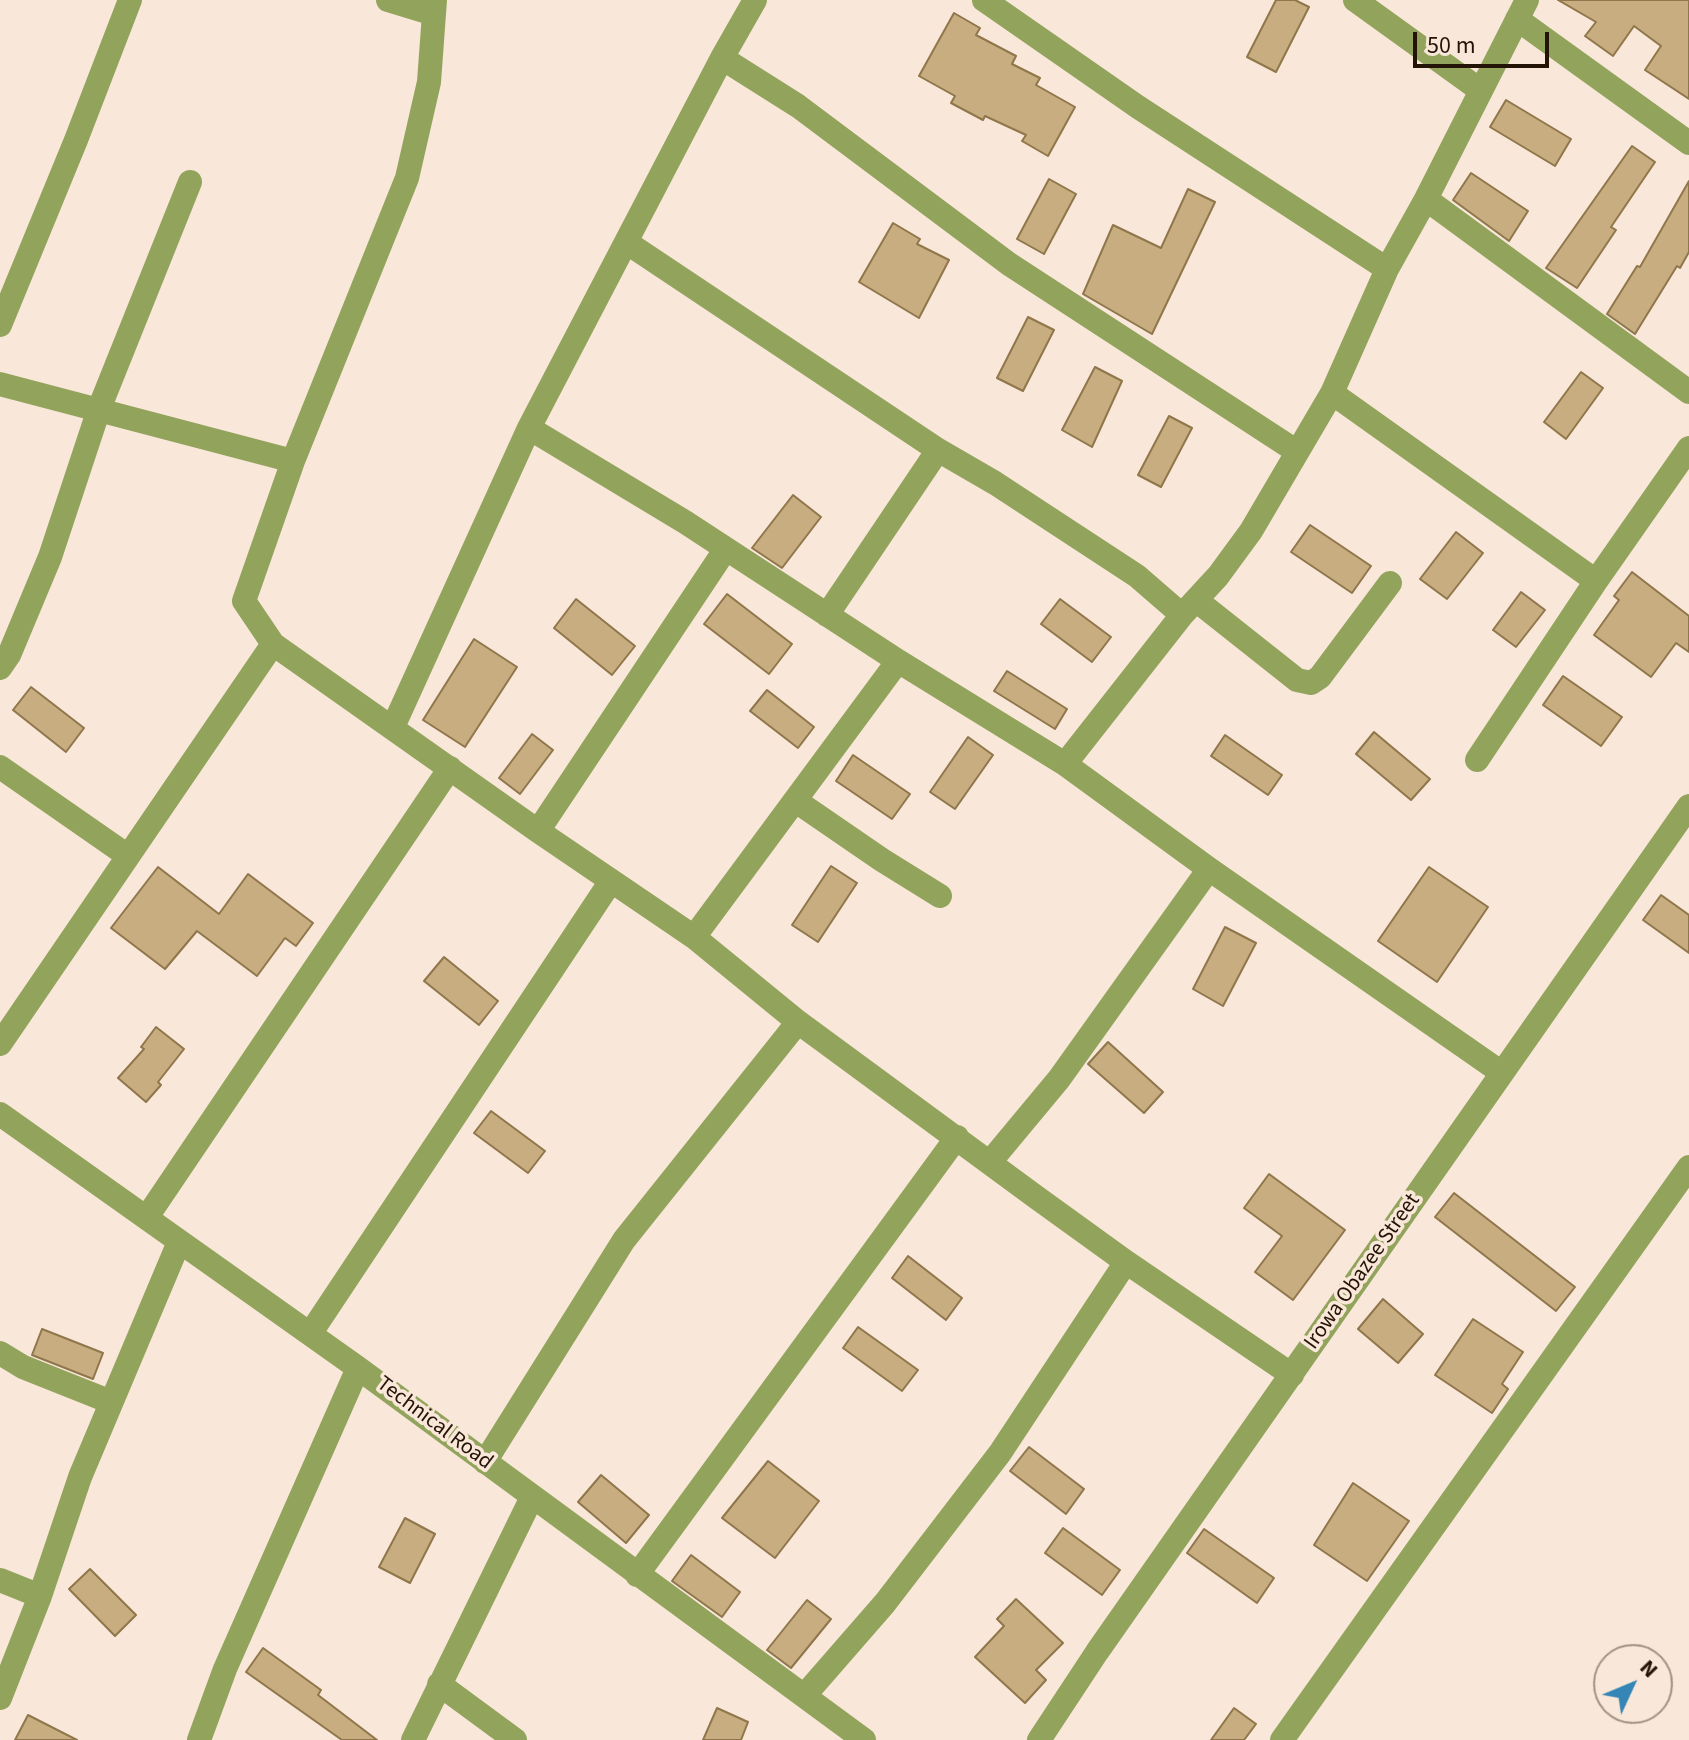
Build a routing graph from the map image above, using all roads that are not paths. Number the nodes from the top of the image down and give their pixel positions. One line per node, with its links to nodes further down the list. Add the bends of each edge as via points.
1 (130, 0): 15 (street)
2 (388, 0): 6 (street)
3 (984, 0): 14 (street)
4 (1355, 0): 9 (street)
5 (750, 1): 8 (street)
6 (434, 7): 24 (street, via 429,82 407,178)
7 (1522, 10): 9 (street); 10 (street)
8 (722, 58): 13 (street); 23 (street, via 798,106 1009,264)
9 (1480, 90): 12 (street)
10 (1689, 143)
11 (190, 182): 19 (street)
12 (1426, 199): 14 (street); 17 (street)
13 (626, 242): 20 (street); 22 (street)
14 (1387, 269): 18 (street)
15 (0, 325)
16 (0, 384): 19 (street)
17 (1689, 392)
18 (1332, 393): 23 (street); 26 (street)
19 (99, 409): 24 (street); 32 (street, via 50,557)
20 (529, 428): 25 (street); 33 (street)
21 (1689, 448): 26 (street)
22 (938, 450): 28 (street); 29 (street)
23 (1296, 451): 28 (street, via 1251,531)
24 (293, 461): 30 (street, via 244,601)
25 (725, 550): 29 (street); 40 (street)
26 (1596, 581): 34 (street)
27 (1390, 583): 28 (street, via 1311,683 1297,680)
28 (1189, 607): 35 (street)
29 (827, 615): 31 (street)
30 (273, 644): 33 (street); 41 (street)
31 (898, 661): 35 (street); 38 (street)
32 (0, 668)
33 (393, 727): 37 (street)
34 (1477, 760)
35 (1065, 764): 42 (street)
36 (0, 767): 41 (street)
37 (450, 768): 40 (street); 53 (street)
38 (796, 801): 44 (street); 45 (street)
39 (1689, 806): 48 (street, Irowa Obazee Street)
40 (538, 831): 43 (street)
41 (128, 856): 47 (street)
42 (1209, 869): 48 (street); 51 (street, via 1059,1079)
43 (611, 881): 45 (street); 56 (street)
44 (940, 896)
45 (694, 937): 46 (street)
46 (798, 1022): 50 (street); 61 (street, via 624,1240)
47 (0, 1044)
48 (1502, 1073): 59 (street, Irowa Obazee Street)
49 (0, 1114): 53 (street, Technical Road)
50 (957, 1137): 51 (street); 63 (street)
51 (990, 1162): 55 (street)
52 (1689, 1167): 74 (street)
53 (147, 1217): 54 (street, Technical Road)
54 (179, 1242): 56 (street, Technical Road); 60 (street)
55 (1126, 1262): 59 (street); 67 (street, via 1000,1453 885,1603)
56 (310, 1334): 58 (street, Technical Road)
57 (0, 1353): 60 (street)
58 (358, 1368): 61 (street, Technical Road); 69 (street)
59 (1292, 1375): 73 (street, Irowa Obazee Street)
60 (111, 1402): 65 (street)
61 (485, 1462): 62 (street, Technical Road)
62 (532, 1497): 63 (street, Technical Road); 66 (street)
63 (637, 1575): 67 (street, Technical Road)
64 (0, 1580): 65 (street)
65 (40, 1596): 68 (street)
66 (439, 1684): 70 (street); 71 (street)
67 (804, 1696): 72 (street, Technical Road)
68 (0, 1698)
69 (199, 1740)
70 (413, 1740)
71 (515, 1740)
72 (864, 1740)
73 (1039, 1740)
74 (1282, 1740)

